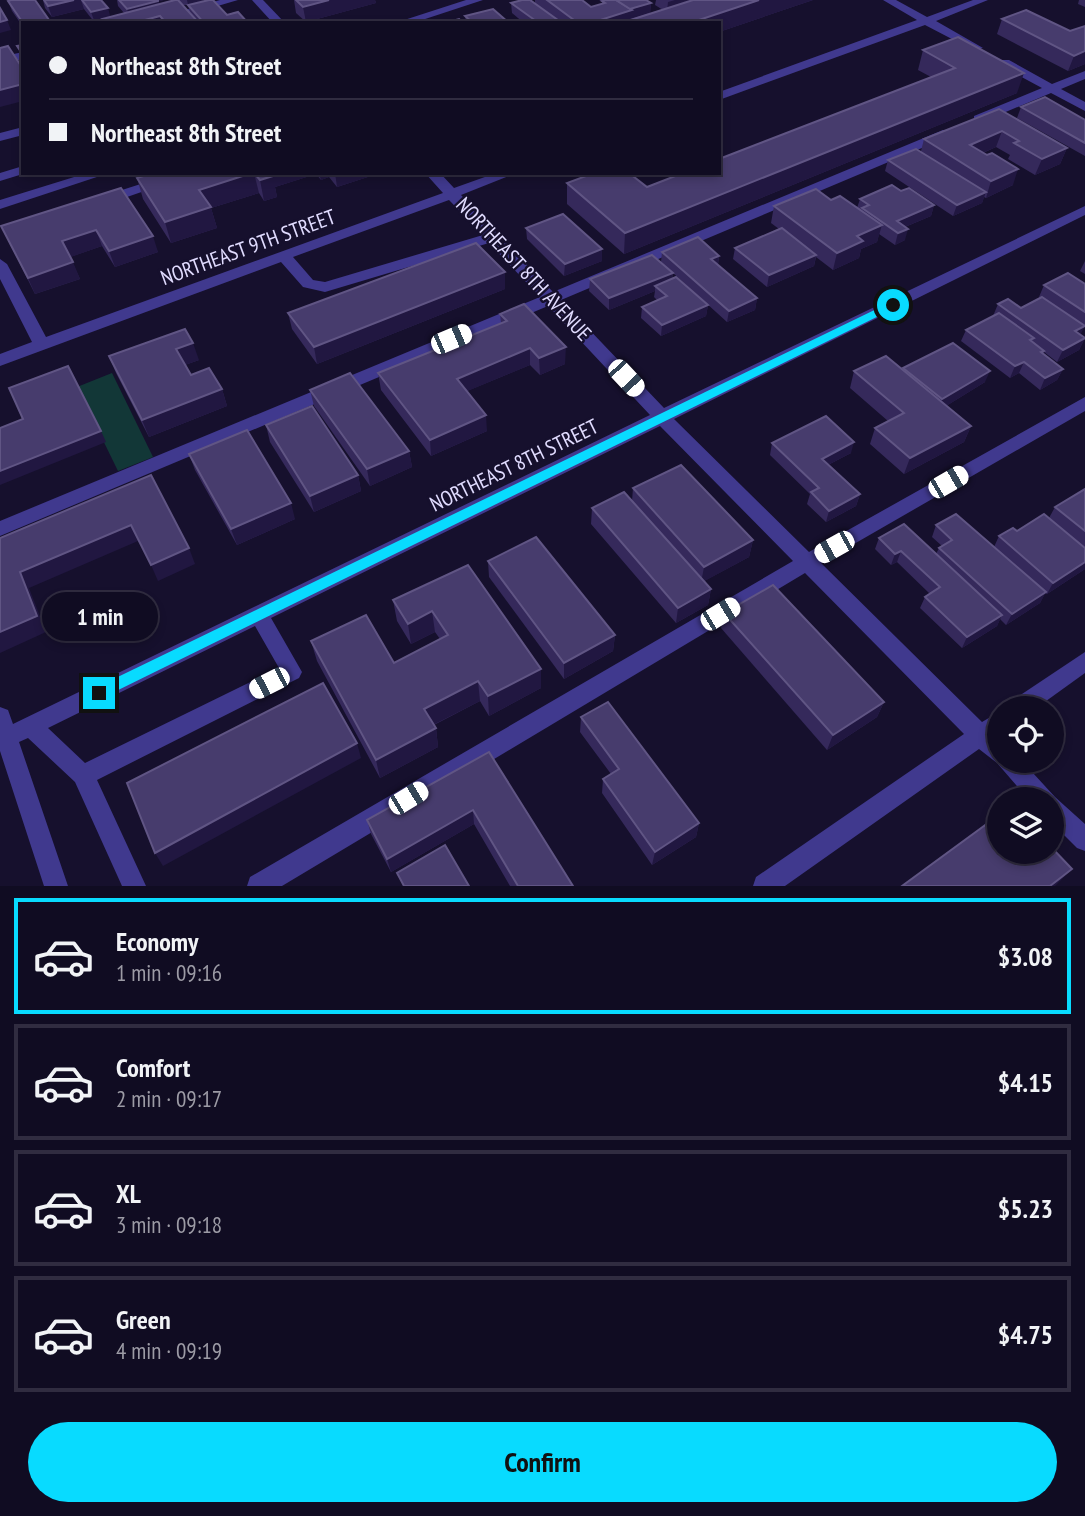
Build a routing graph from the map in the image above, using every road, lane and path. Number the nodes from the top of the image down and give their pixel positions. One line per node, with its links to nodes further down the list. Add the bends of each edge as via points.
1 (233, 0): 6 (street)
2 (257, 0): 7 (street)
3 (478, 0): 8 (street)
4 (888, 0): 9 (street)
5 (983, 0): 9 (street)
6 (154, 21)
7 (278, 21)
8 (407, 21)
9 (926, 21): 13 (street); 14 (street)
10 (21, 56): 11 (street)
11 (0, 61)
12 (1085, 75): 13 (street)
13 (1052, 89): 15 (street); 31 (street)
14 (721, 95)
15 (1085, 107)
16 (21, 132): 17 (street)
17 (0, 137)
18 (21, 171): 23 (street)
19 (96, 175): 25 (street)
20 (182, 175): 26 (street)
21 (434, 175): 24 (street, NORTHEAST 8TH AVENUE)
22 (504, 175): 24 (street, NORTHEAST 9TH STREET)
23 (0, 177)
24 (453, 194): 28 (street, NORTHEAST 8TH AVENUE); 29 (street, NORTHEAST 9TH STREET)
25 (0, 205)
26 (88, 205)
27 (1085, 210): 35 (street, NORTHEAST 8TH STREET)
28 (493, 237): 29 (street, via 325,287 308,284); 31 (street, NORTHEAST 8TH AVENUE)
29 (284, 256): 32 (street, NORTHEAST 9TH STREET)
30 (0, 264): 32 (street)
31 (551, 298): 35 (street, NORTHEAST 8TH AVENUE); 36 (street)
32 (41, 344): 33 (street, NORTHEAST 9TH STREET)
33 (0, 360)
34 (1085, 403): 37 (street)
35 (663, 418): 37 (street, NORTHEAST 8TH AVENUE); 38 (street, NORTHEAST 8TH STREET)
36 (0, 529)
37 (807, 562): 42 (street, NORTHEAST 8TH AVENUE); 52 (street)
38 (259, 615): 41 (street, NORTHEAST 8TH STREET); 46 (street, via 292,672)
39 (1085, 661): 40 (street)
40 (1036, 696)
41 (31, 726): 44 (street, NORTHEAST 8TH STREET); 46 (street)
42 (987, 726)
43 (987, 731): 53 (street)
44 (2, 732): 50 (street)
45 (1019, 773): 47 (street)
46 (83, 775): 51 (street)
47 (1032, 787)
48 (1064, 819): 49 (street)
49 (1085, 840)
50 (56, 886)
51 (134, 886)
52 (259, 886)
53 (765, 886)

